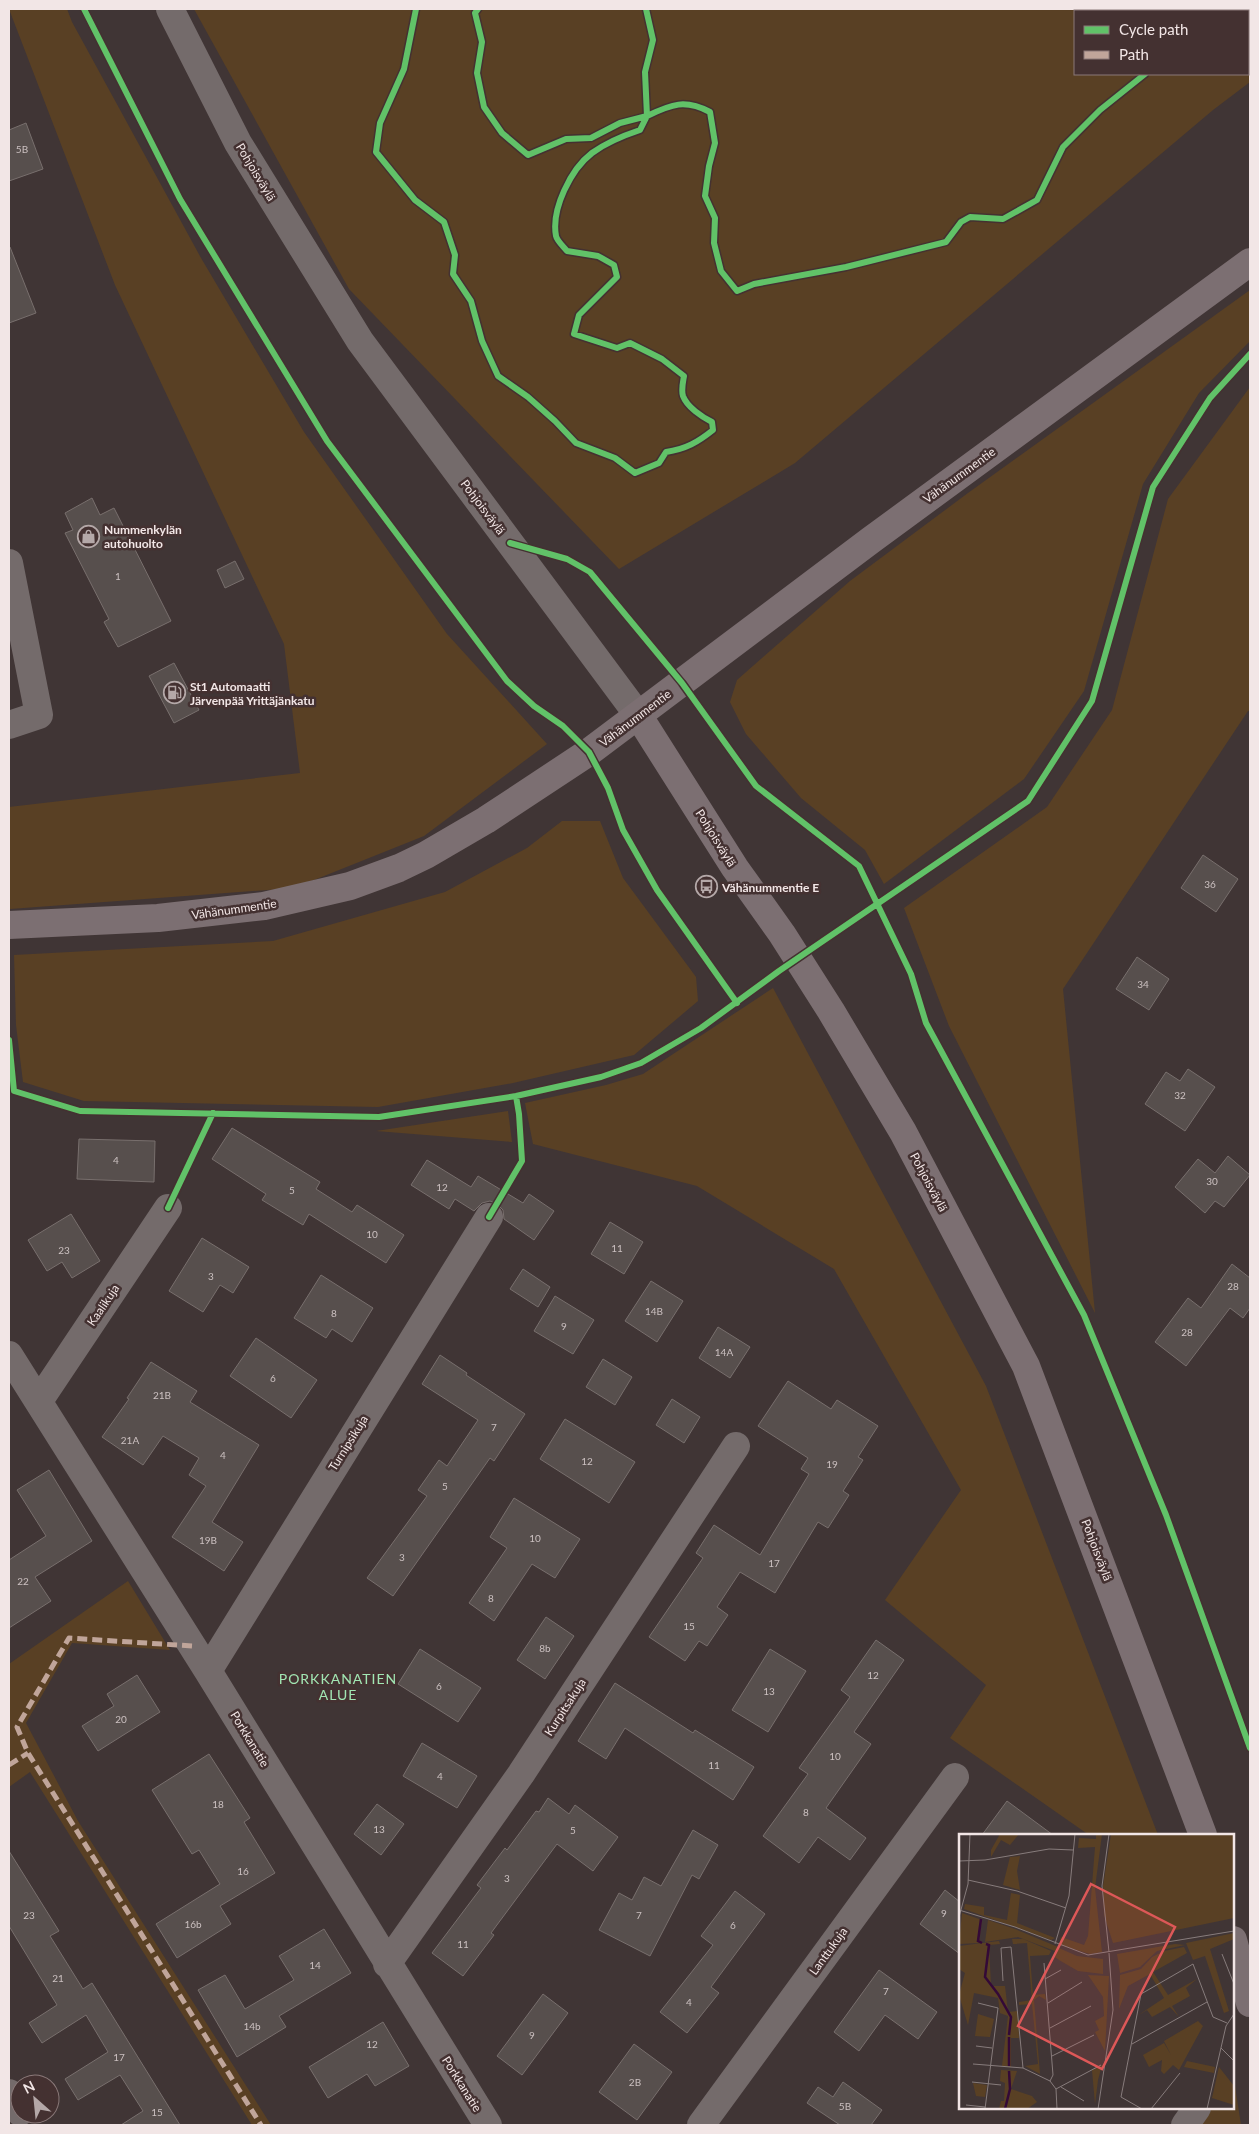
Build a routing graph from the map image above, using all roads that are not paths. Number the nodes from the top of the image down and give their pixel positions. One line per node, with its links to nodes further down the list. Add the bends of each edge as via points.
1 (170, 9): 4 (street, Pohjoisväylä, via 238,143 360,341)
2 (1250, 262): 4 (main road, Vähänummentie, via 871,540)
3 (9, 563): 5 (street, via 39,715)
4 (638, 716): 6 (main road, Vähänummentie, via 486,820 426,855 350,886 264,906 158,918); 14 (main road, Pohjoisväylä, via 735,868 782,934 903,1132 1026,1366)
5 (9, 725)
6 (9, 925)
7 (168, 1208): 10 (street, Kaalikuja)
8 (489, 1217): 12 (street, Turnipsikuja)
9 (9, 1354): 10 (street, Porkkanatie)
10 (39, 1401): 12 (street, Porkkanatie)
11 (736, 1446): 16 (street, Kurpitsakuja, via 521,1774)
12 (208, 1670): 16 (street, Porkkanatie)
13 (955, 1777): 20 (street, Lanttukuja)
14 (1203, 1834)
15 (1234, 1944): 17 (main road)
16 (387, 1964): 19 (street, Porkkanatie)
17 (1250, 2003)
18 (1196, 2109): 21 (street)
19 (488, 2125)
20 (701, 2125)
21 (1185, 2125)

